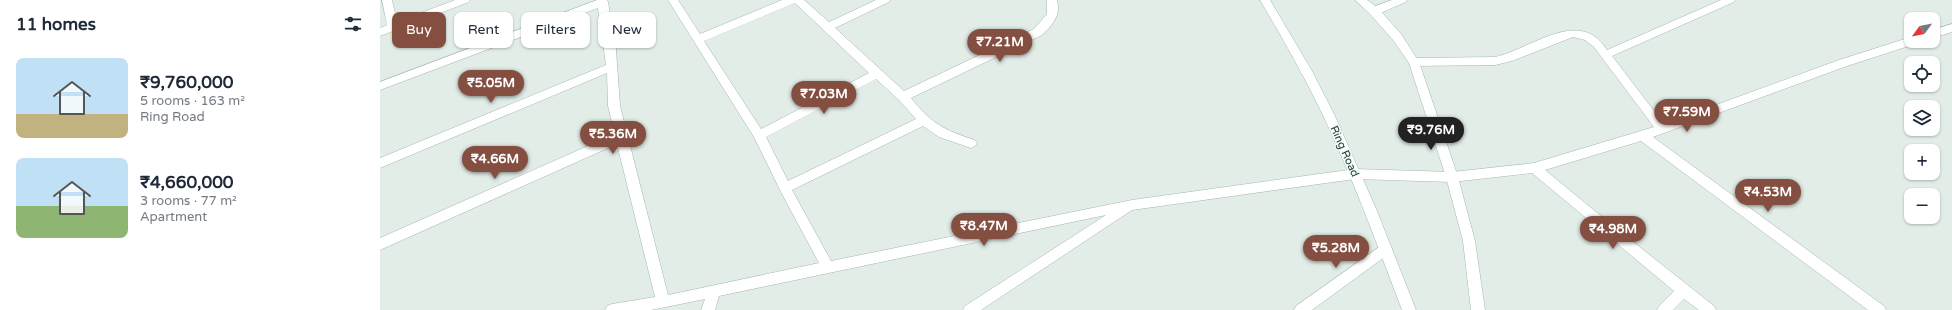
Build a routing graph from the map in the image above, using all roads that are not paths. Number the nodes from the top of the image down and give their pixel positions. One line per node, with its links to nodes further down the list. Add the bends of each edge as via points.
1 (388, 0): 15 (street)
2 (465, 0): 14 (street)
3 (673, 0): 21 (street)
4 (792, 0): 21 (street)
5 (798, 0): 17 (street)
6 (885, 0): 17 (street)
7 (1052, 0): 28 (street, via 1054,8 1050,22 1038,32)
8 (1265, 0): 37 (street, Ring Road, via 1328,113)
9 (1360, 0): 13 (street)
10 (1402, 0): 13 (street)
11 (1730, 0): 23 (street)
12 (603, 1): 25 (street, via 611,50); 27 (street)
13 (1374, 11): 24 (street, via 1397,37)
14 (433, 12)
15 (392, 22)
16 (392, 27): 19 (street)
17 (828, 27): 26 (street)
18 (1952, 28): 20 (street)
19 (380, 32)
20 (1940, 32)
21 (698, 39): 31 (street)
22 (1904, 43): 30 (street)
23 (1605, 56): 24 (street, via 1594,39 1575,32 1495,61); 30 (street)
24 (1414, 62): 38 (street)
25 (611, 67): 33 (street, via 614,106); 35 (street)
26 (878, 73): 28 (street); 31 (street)
27 (380, 86)
28 (903, 98): 29 (street, via 914,112)
29 (925, 120): 34 (street, via 942,134); 39 (street)
30 (1662, 129): 32 (street)
31 (759, 135): 39 (street)
32 (1643, 136): 36 (street); 55 (street)
33 (621, 137): 41 (street); 46 (street)
34 (971, 143)
35 (380, 163)
36 (1534, 168): 38 (street); 44 (street)
37 (1355, 174): 38 (street); 40 (street); 42 (street, Ring Road)
38 (1452, 177): 52 (street, via 1469,241)
39 (785, 188): 43 (street)
40 (1132, 206): 43 (street); 49 (street)
41 (380, 244)
42 (1385, 249): 50 (street); 51 (street, Ring Road)
43 (828, 267): 45 (street)
44 (1684, 290): 53 (street); 54 (street)
45 (714, 291): 46 (street); 48 (street)
46 (663, 302): 47 (street)
47 (612, 310)
48 (708, 310)
49 (970, 310)
50 (1301, 310)
51 (1409, 310)
52 (1478, 310)
53 (1664, 310)
54 (1709, 310)
55 (1879, 310)

